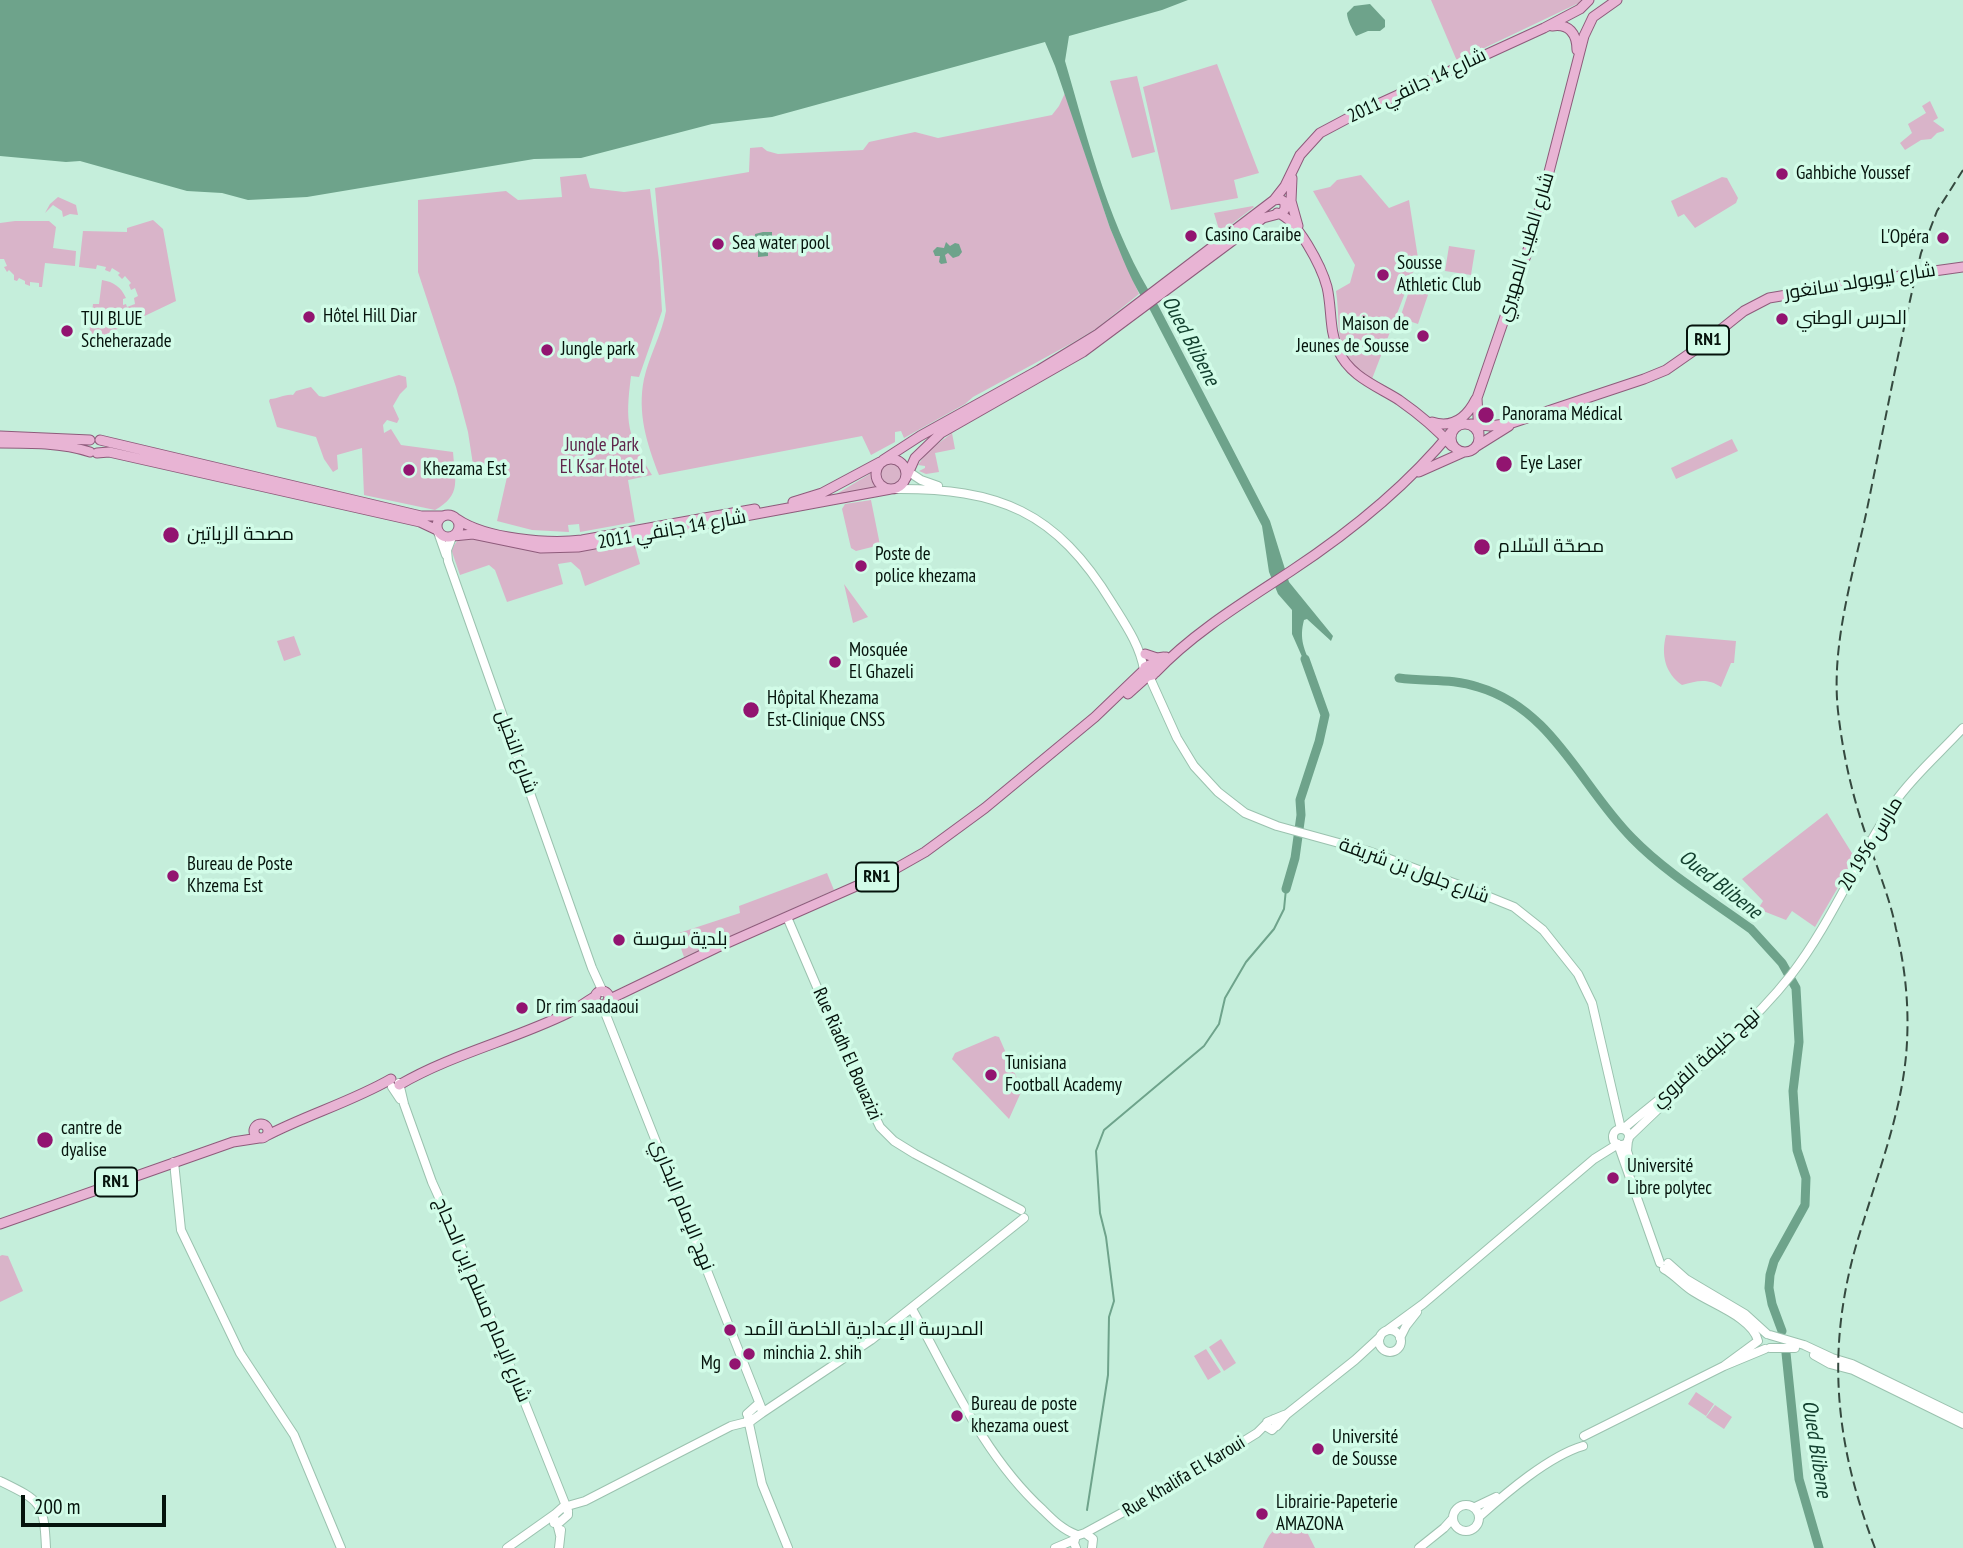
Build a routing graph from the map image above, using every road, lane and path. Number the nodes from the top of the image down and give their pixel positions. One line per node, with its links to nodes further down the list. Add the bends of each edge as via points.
1 (1617, 0): 4 (main road, شارع الطيب المهيري, via 1593,17)
2 (1588, 1): 3 (main road, شارع 14 جانفي 2011)
3 (1544, 27): 4 (main road, via 1570,29 1577,41); 5 (main road, شارع 14 جانفي 2011, via 1339,122 1314,138)
4 (1577, 59): 12 (main road, شارع الطيب المهيري, via 1535,228)
5 (1295, 166): 6 (main road, شارع 14 جانفي 2011); 8 (main road, via 1291,201)
6 (1274, 200): 7 (main road, via 1286,204); 10 (main road, شارع 14 جانفي 2011)
7 (1278, 213): 8 (main road); 10 (main road, via 1263,218)
8 (1300, 232): 13 (main road, via 1326,282 1332,334 1346,365)
9 (1963, 264): 14 (main road, شارع ليوبولد سانغور / RN1, bridge, via 1769,298 1666,369)
10 (1154, 295): 11 (main road)
11 (1143, 303): 23 (main road, شارع 14 جانفي 2011, via 1078,347); 24 (main road, via 1083,352 941,433 921,451)
12 (1477, 398): 13 (main road, via 1468,414 1454,423 1440,425); 15 (main road, شارع الطيب المهيري)
13 (1426, 419): 17 (main road)
14 (1513, 423): 15 (main road, شارع ليوبولد سانغور / RN1); 21 (main road, شارع ليوبولد سانغور / RN1)
15 (1476, 428): 17 (main road, RN1, via 1460,424); 21 (main road)
16 (0, 436): 18 (main road)
17 (1450, 438): 21 (main road, via 1458,451); 25 (main road, RN1)
18 (89, 440): 19 (main road, شارع 14 جانفي 2011); 22 (main road, via 87,447)
19 (100, 440): 22 (main road, via 102,448); 28 (main road, شارع 14 جانفي 2011, via 421,516)
20 (0, 443): 22 (main road, شارع 14 جانفي 2011, via 44,444)
21 (1470, 450): 25 (main road, RN1)
22 (94, 453): 30 (main road, شارع 14 جانفي 2011, via 109,452 291,492 419,522)
23 (881, 461): 24 (main road, via 897,460); 26 (main road, via 875,472 877,482); 29 (main road, شارع 14 جانفي 2011, via 822,493 794,502 582,540 530,540)
24 (907, 473): 26 (main road, via 901,485); 27 (main road)
25 (1406, 481): 34 (main road, RN1, via 1328,544)
26 (892, 489): 27 (main road); 31 (main road, شارع 14 جانفي 2011, via 578,547 541,548 473,534)
27 (947, 490): 33 (main road, via 1016,507 1045,525 1093,573)
28 (442, 516): 29 (main road, شارع 14 جانفي 2011); 30 (main road)
29 (457, 519): 31 (main road, via 459,529)
30 (438, 531): 31 (main road, شارع 14 جانفي 2011, via 444,537); 32 (main road)
31 (453, 536): 32 (main road, شارع النخيل)
32 (448, 561): 43 (main road, شارع النخيل)
33 (1133, 638): 35 (main road); 37 (main road)
34 (1185, 646): 36 (main road, RN1); 37 (main road, RN1)
35 (1145, 654): 36 (main road, via 1157,658); 37 (main road)
36 (1169, 654): 37 (main road, RN1)
37 (1149, 671): 40 (main road, RN1, via 925,852); 45 (main road, شارع جلول بن شريفة, via 1177,738 1204,779 1245,813 1418,869 1514,907 1532,920 1569,961 1584,987)
38 (1963, 728): 41 (main road, 20 مارس 1956, via 1895,802)
39 (1963, 735): 41 (main road, 20 مارس 1956, via 1899,805)
40 (787, 917): 43 (main road, RN1); 58 (main road, Rue Riadh El Bouazizi, via 880,1127 915,1154 1018,1212 1007,1230)
41 (1795, 974): 42 (main road)
42 (1786, 985): 47 (main road, نهج خليفة القروي); 49 (main road, نهج خليفة القروي, via 1764,1014)
43 (602, 998): 44 (main road, RN1); 70 (main road, نهج الإمام البخاري, via 741,1351 753,1390)
44 (396, 1083): 54 (main road, RN1); 76 (main road, شارع اﻹمام مسلم إبن الحجاج, via 432,1182 562,1495)
45 (1616, 1100): 46 (main road, شارع جلول بن شريفة); 48 (main road, شارع جلول بن شريفة)
46 (1620, 1115): 47 (main road); 48 (main road, شارع جلول بن شريفة)
47 (1634, 1120): 48 (main road, نهج خليفة القروي)
48 (1618, 1131): 49 (main road, via 1627,1132); 50 (main road, via 1614,1139); 52 (main road, نهج خليفة القروي)
49 (1628, 1138): 50 (main road); 56 (main road, via 1627,1151)
50 (1618, 1144): 51 (main road); 53 (main road)
51 (1605, 1153): 52 (main road); 53 (main road)
52 (1594, 1159): 57 (main road)
53 (1625, 1161): 56 (main road)
54 (172, 1163): 55 (main road, RN1); 85 (main road, via 187,1243 240,1353 294,1434)
55 (0, 1224)
56 (1665, 1264): 59 (main road, via 1691,1290); 61 (main road, via 1745,1314)
57 (1423, 1304): 60 (main road, Rue Khalifa El Karoui); 62 (main road)
58 (912, 1309): 70 (main road, via 829,1370); 81 (main road, via 987,1447 1033,1502)
59 (1744, 1321): 63 (main road); 66 (main road, via 1750,1339)
60 (1383, 1334): 62 (main road, via 1396,1332); 65 (main road, via 1379,1344); 67 (main road, Rue Khalifa El Karoui)
61 (1768, 1335): 63 (main road); 64 (main road, via 1773,1342); 69 (main road, via 1804,1345)
62 (1401, 1338): 65 (main road, via 1396,1350)
63 (1758, 1340): 64 (main road); 66 (main road)
64 (1767, 1349): 68 (main road); 69 (main road, via 1797,1348)
65 (1383, 1350): 67 (main road, Rue Khalifa El Karoui)
66 (1744, 1352): 68 (main road)
67 (1354, 1360): 79 (main road, Rue Khalifa El Karoui, via 1272,1425)
68 (1724, 1366): 74 (main road, via 1604,1427)
69 (1879, 1380): 71 (main road); 72 (main road)
70 (754, 1414): 76 (main road); 88 (main road, via 762,1484)
71 (1963, 1418)
72 (1963, 1424)
73 (0, 1482): 84 (main road, via 40,1506)
74 (1503, 1494): 75 (main road); 77 (main road)
75 (1475, 1507): 77 (main road); 78 (main road, via 1461,1506)
76 (562, 1513): 86 (main road); 87 (main road, شارع اﻹمام مسلم إبن الحجاج)
77 (1480, 1516): 80 (main road, via 1473,1529)
78 (1453, 1518): 80 (main road); 83 (main road)
79 (1111, 1520): 81 (main road, Rue Khalifa El Karoui); 82 (main road, Rue Khalifa El Karoui)
80 (1458, 1528): 83 (main road)
81 (1077, 1539): 82 (main road, via 1091,1536); 89 (main road, Rue Khalifa El Karoui)
82 (1093, 1545)
83 (1420, 1547)
84 (46, 1548)
85 (341, 1548)
86 (507, 1548)
87 (559, 1548)
88 (788, 1548)
89 (1055, 1548)

